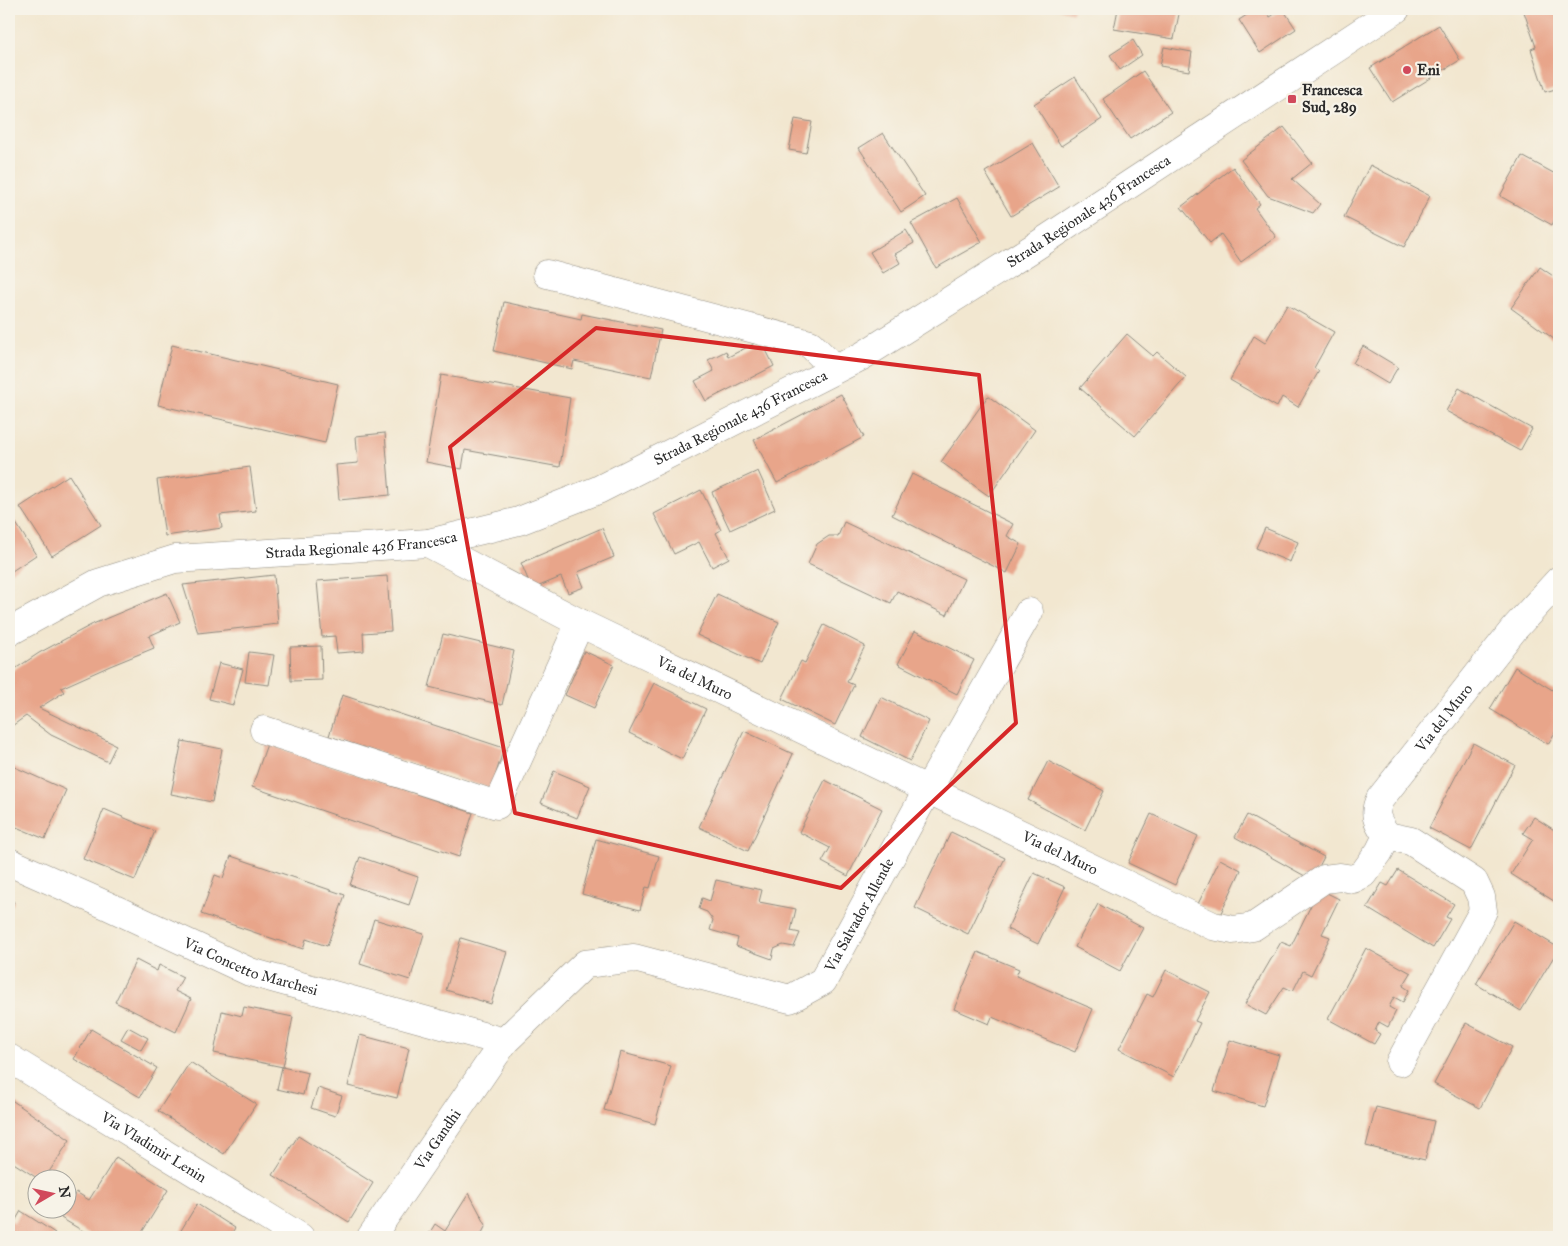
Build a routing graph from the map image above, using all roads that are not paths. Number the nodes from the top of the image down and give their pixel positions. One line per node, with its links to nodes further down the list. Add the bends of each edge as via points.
1 (1385, 11): 3 (street, Strada Regionale 436 Francesca, via 1033,248)
2 (547, 274): 3 (street, via 810,344)
3 (835, 370): 4 (street, Strada Regionale 436 Francesca, via 598,490 519,521)
4 (428, 542): 7 (street, Via del Muro); 8 (street, Strada Regionale 436 Francesca, via 176,558 98,584)
5 (1559, 580): 11 (street, Via del Muro, via 1514,629 1380,799 1376,808 1377,821)
6 (1029, 612): 10 (street, Via Salvador Allende)
7 (580, 623): 9 (street, via 497,805); 10 (street, Via del Muro)
8 (9, 632)
9 (264, 730)
10 (927, 790): 11 (street, Via del Muro, via 1213,926 1233,930 1253,927 1324,879 1353,879 1363,874); 13 (street, Via Salvador Allende, via 823,981 790,999 634,958 585,964)
11 (1387, 836): 15 (street, via 1411,841 1474,882 1483,911)
12 (9, 862): 13 (street, Via Concetto Marchesi, via 250,972)
13 (504, 1042): 17 (street, Via Gandhi)
14 (9, 1058): 16 (street, Via Vladimir Lenin)
15 (1400, 1062)
16 (300, 1237)
17 (371, 1237)

